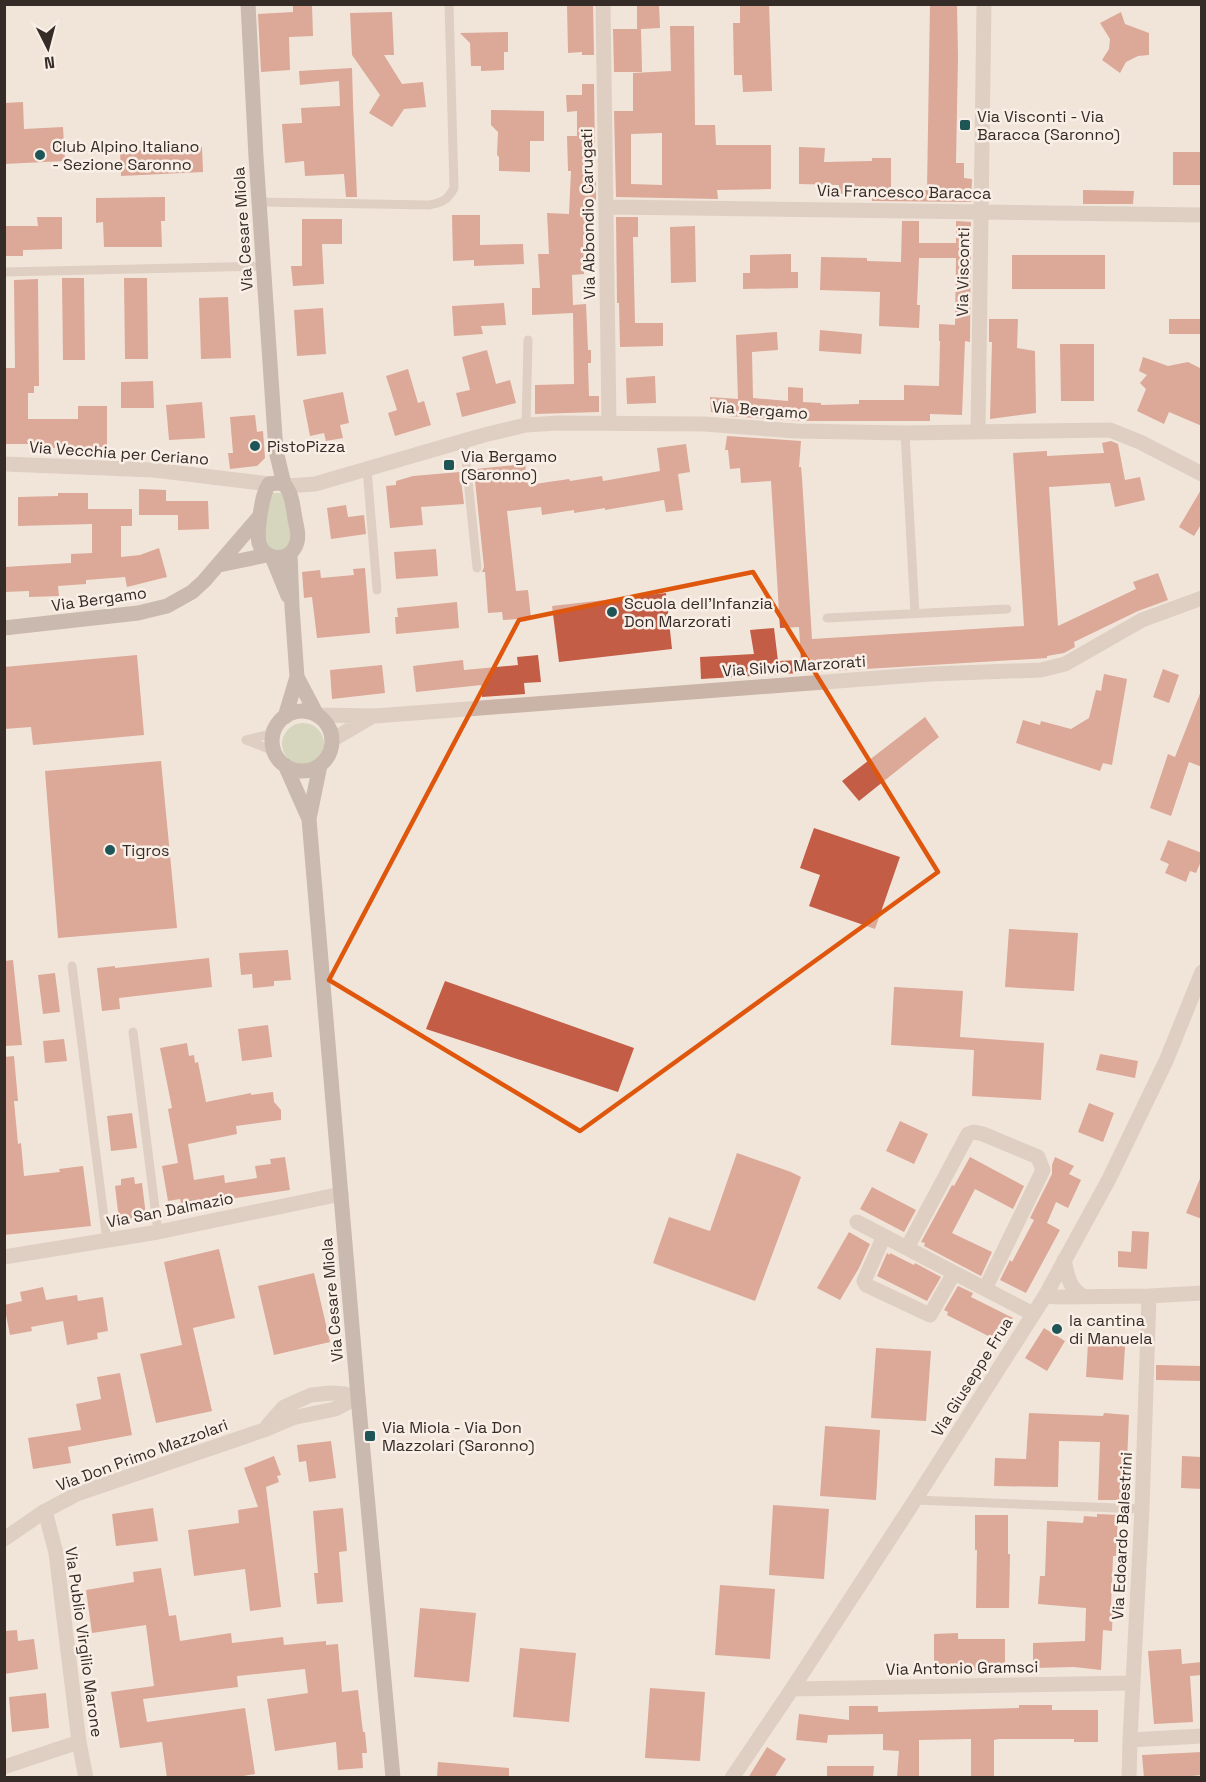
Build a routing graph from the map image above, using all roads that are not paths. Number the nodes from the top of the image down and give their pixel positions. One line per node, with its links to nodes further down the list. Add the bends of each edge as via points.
1 (248, 4): 5 (street, Via Cesare Miola)
2 (449, 4): 5 (lane, via 454,188 450,196 429,205)
3 (603, 4): 6 (street, Via Abbondio Carugati)
4 (984, 4): 7 (street, Via Visconti)
5 (259, 202): 9 (street, Via Cesare Miola)
6 (606, 207): 7 (street, Via Francesco Baracca); 12 (street, Via Abbondio Carugati)
7 (982, 212): 8 (street, Via Francesco Baracca); 14 (street, Via Visconti)
8 (1202, 215)
9 (264, 266): 10 (lane); 21 (street, Via Cesare Miola)
10 (4, 272)
11 (528, 340): 13 (lane)
12 (609, 422): 13 (street, Via Bergamo); 15 (street, Via Bergamo)
13 (526, 425): 16 (street, Via Bergamo)
14 (978, 432): 15 (street, Via Bergamo); 19 (street, Via Bergamo, via 1110,429)
15 (905, 433): 33 (lane)
16 (464, 441): 18 (street, Via Bergamo); 28 (lane)
17 (4, 464): 20 (street, Via Vecchia per Ceriano, via 154,470)
18 (367, 469): 22 (street, Via Bergamo); 29 (lane)
19 (1202, 474)
20 (232, 479): 21 (street, Via Vecchia per Ceriano); 24 (street, Via Vecchia per Ceriano)
21 (277, 484): 22 (street, Via Bergamo); 23 (street, Via Cesare Miola, via 289,490); 24 (street, via 265,492)
22 (315, 484): 23 (street, Via Bergamo)
23 (292, 505): 25 (street, Via Cesare Miola, via 298,536)
24 (261, 509): 26 (street, via 260,544); 27 (street, Via Bergamo)
25 (290, 553): 26 (street); 31 (street)
26 (270, 556): 27 (street); 31 (street)
27 (219, 564): 35 (street, Via Bergamo, via 192,592 167,606)
28 (477, 568)
29 (377, 590)
30 (1202, 598): 38 (street, Via Silvio Marzorati, via 1143,620 1065,664 1041,670 918,675)
31 (292, 607): 36 (street)
32 (1007, 609): 33 (lane)
33 (915, 614): 34 (lane)
34 (827, 618)
35 (4, 628)
36 (297, 677): 37 (street); 39 (street)
37 (317, 715): 38 (street, Via Silvio Marzorati); 39 (street, via 301,711); 41 (street, via 330,730)
38 (375, 716): 41 (street, Via Silvio Marzorati)
39 (285, 717): 40 (street)
40 (274, 733): 42 (street); 42 (lane, via 246,740)
41 (332, 740): 44 (street, Via Cesare Miola, via 328,757)
42 (274, 751): 43 (street, Via Cesare Miola)
43 (285, 765): 44 (street, via 301,771); 45 (street, Via Cesare Miola)
44 (320, 765): 45 (street, Via Cesare Miola)
45 (309, 819): 49 (street, Via Cesare Miola)
46 (72, 966): 53 (lane)
47 (1202, 972): 56 (street, Via Giuseppe Frua, via 1166,1061 1109,1179)
48 (134, 1032): 51 (lane)
49 (341, 1194): 51 (street, Via San Dalmazio); 64 (street, Via Cesare Miola)
50 (857, 1222): 52 (street)
51 (158, 1232): 53 (street, Via San Dalmazio)
52 (884, 1236): 54 (street); 57 (street, via 864,1281 866,1285 930,1316)
53 (107, 1241): 55 (street, Via San Dalmazio)
54 (907, 1248): 57 (street); 58 (street, via 968,1134 983,1134 1038,1157 1043,1170)
55 (4, 1257)
56 (1064, 1260): 60 (street, Via Giuseppe Frua); 61 (street, via 1071,1286)
57 (954, 1273): 58 (street)
58 (985, 1289): 63 (street)
59 (1202, 1293): 62 (street)
60 (1045, 1296): 61 (street); 63 (street, Via Giuseppe Frua)
61 (1083, 1296): 62 (street)
62 (1149, 1296): 66 (street, Via Edoardo Balestrini)
63 (1033, 1314): 65 (street, Via Giuseppe Frua)
64 (358, 1397): 67 (street, Via Don Primo Mazzolari, via 311,1395 284,1407 264,1430 77,1494); 76 (street, Via Cesare Miola)
65 (915, 1500): 66 (lane); 70 (street, Via Giuseppe Frua)
66 (1142, 1509): 69 (street, Via Edoardo Balestrini)
67 (45, 1511): 68 (street, Via Don Primo Mazzolari); 73 (street, Via Publio Virgilio Marone, via 56,1553)
68 (4, 1539)
69 (1133, 1683): 70 (street, Via Antonio Gramsci); 72 (street, Via Edoardo Balestrini)
70 (792, 1689): 77 (street, Via Giuseppe Frua)
71 (1202, 1736): 72 (street)
72 (1130, 1740): 78 (street, Via Edoardo Balestrini)
73 (79, 1742): 74 (street); 75 (street, Via Publio Virgilio Marone)
74 (4, 1767)
75 (86, 1778)
76 (393, 1778)
77 (732, 1778)
78 (1130, 1778)

